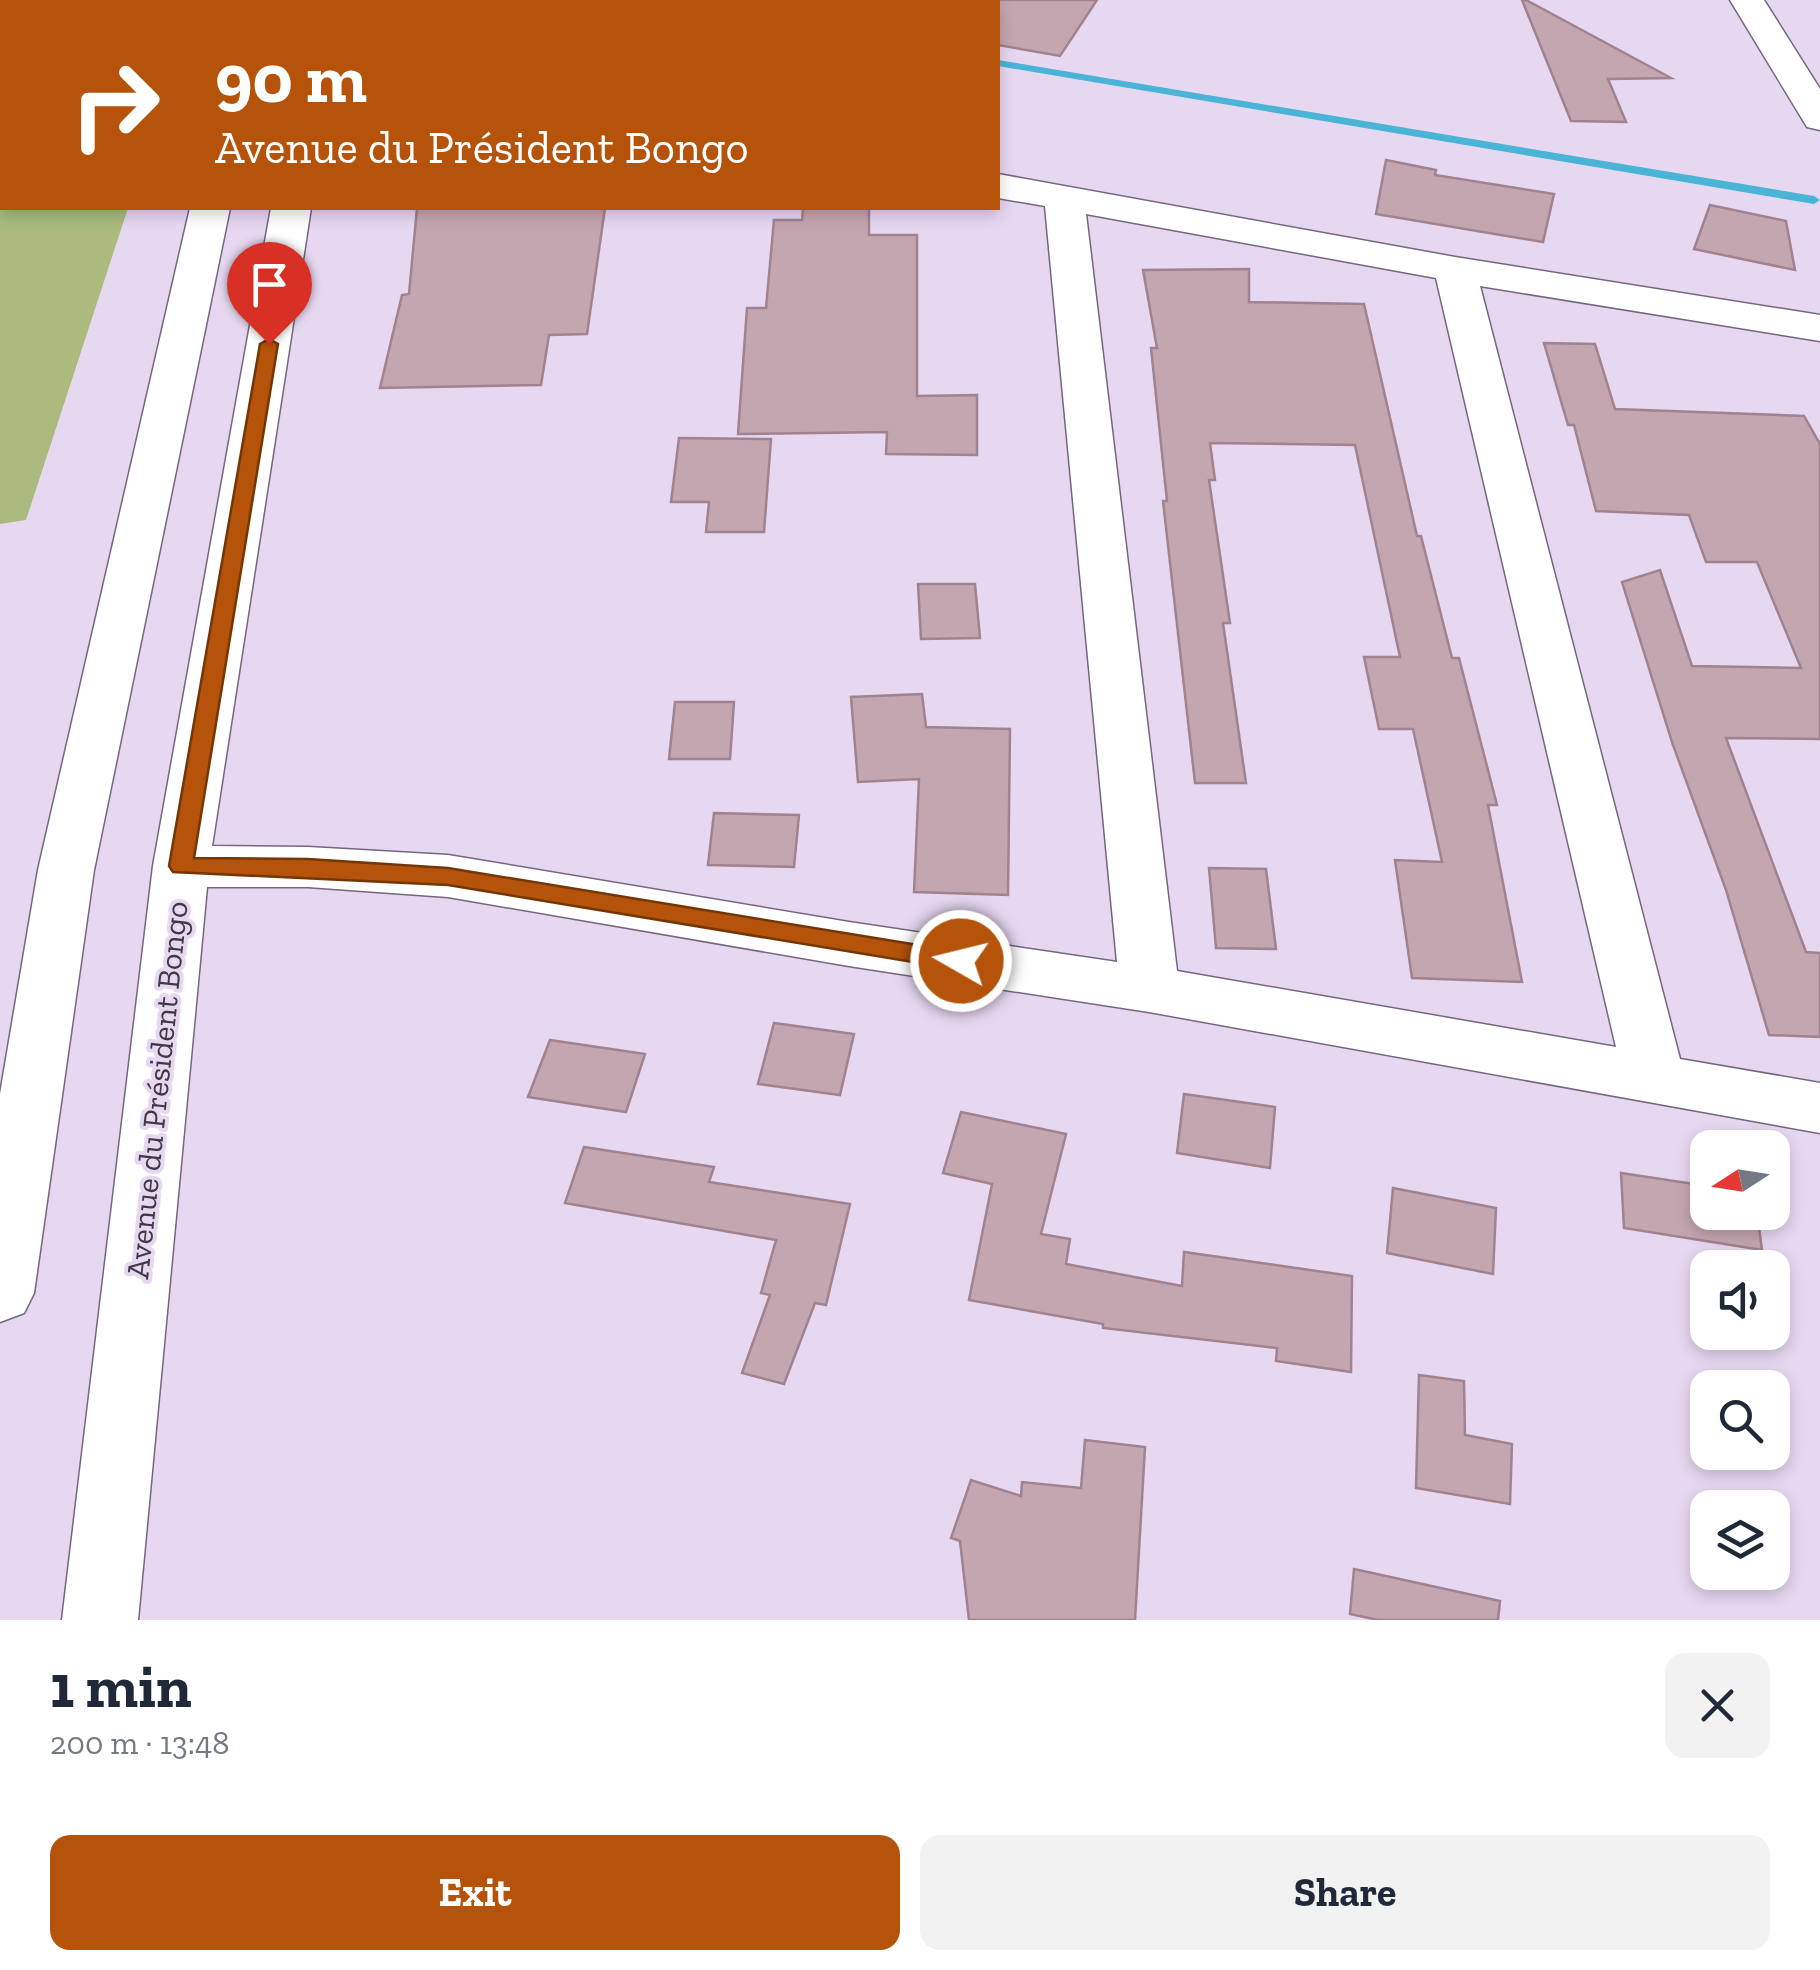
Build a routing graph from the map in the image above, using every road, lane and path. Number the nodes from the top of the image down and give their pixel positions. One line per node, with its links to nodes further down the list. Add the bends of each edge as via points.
1 (1747, 0): 2 (street)
2 (1817, 107)
3 (1000, 186): 4 (street)
4 (1064, 197): 7 (street); 10 (street)
5 (210, 210): 13 (street, via 66,870)
6 (291, 210): 9 (street, Avenue du Président Bongo)
7 (1456, 269): 8 (street); 11 (street)
8 (1820, 328)
9 (181, 866): 10 (street, via 448,876); 14 (street, Avenue du Président Bongo)
10 (1149, 989): 11 (street)
11 (1654, 1078): 12 (street)
12 (1820, 1108)
13 (0, 1293)
14 (100, 1620)

